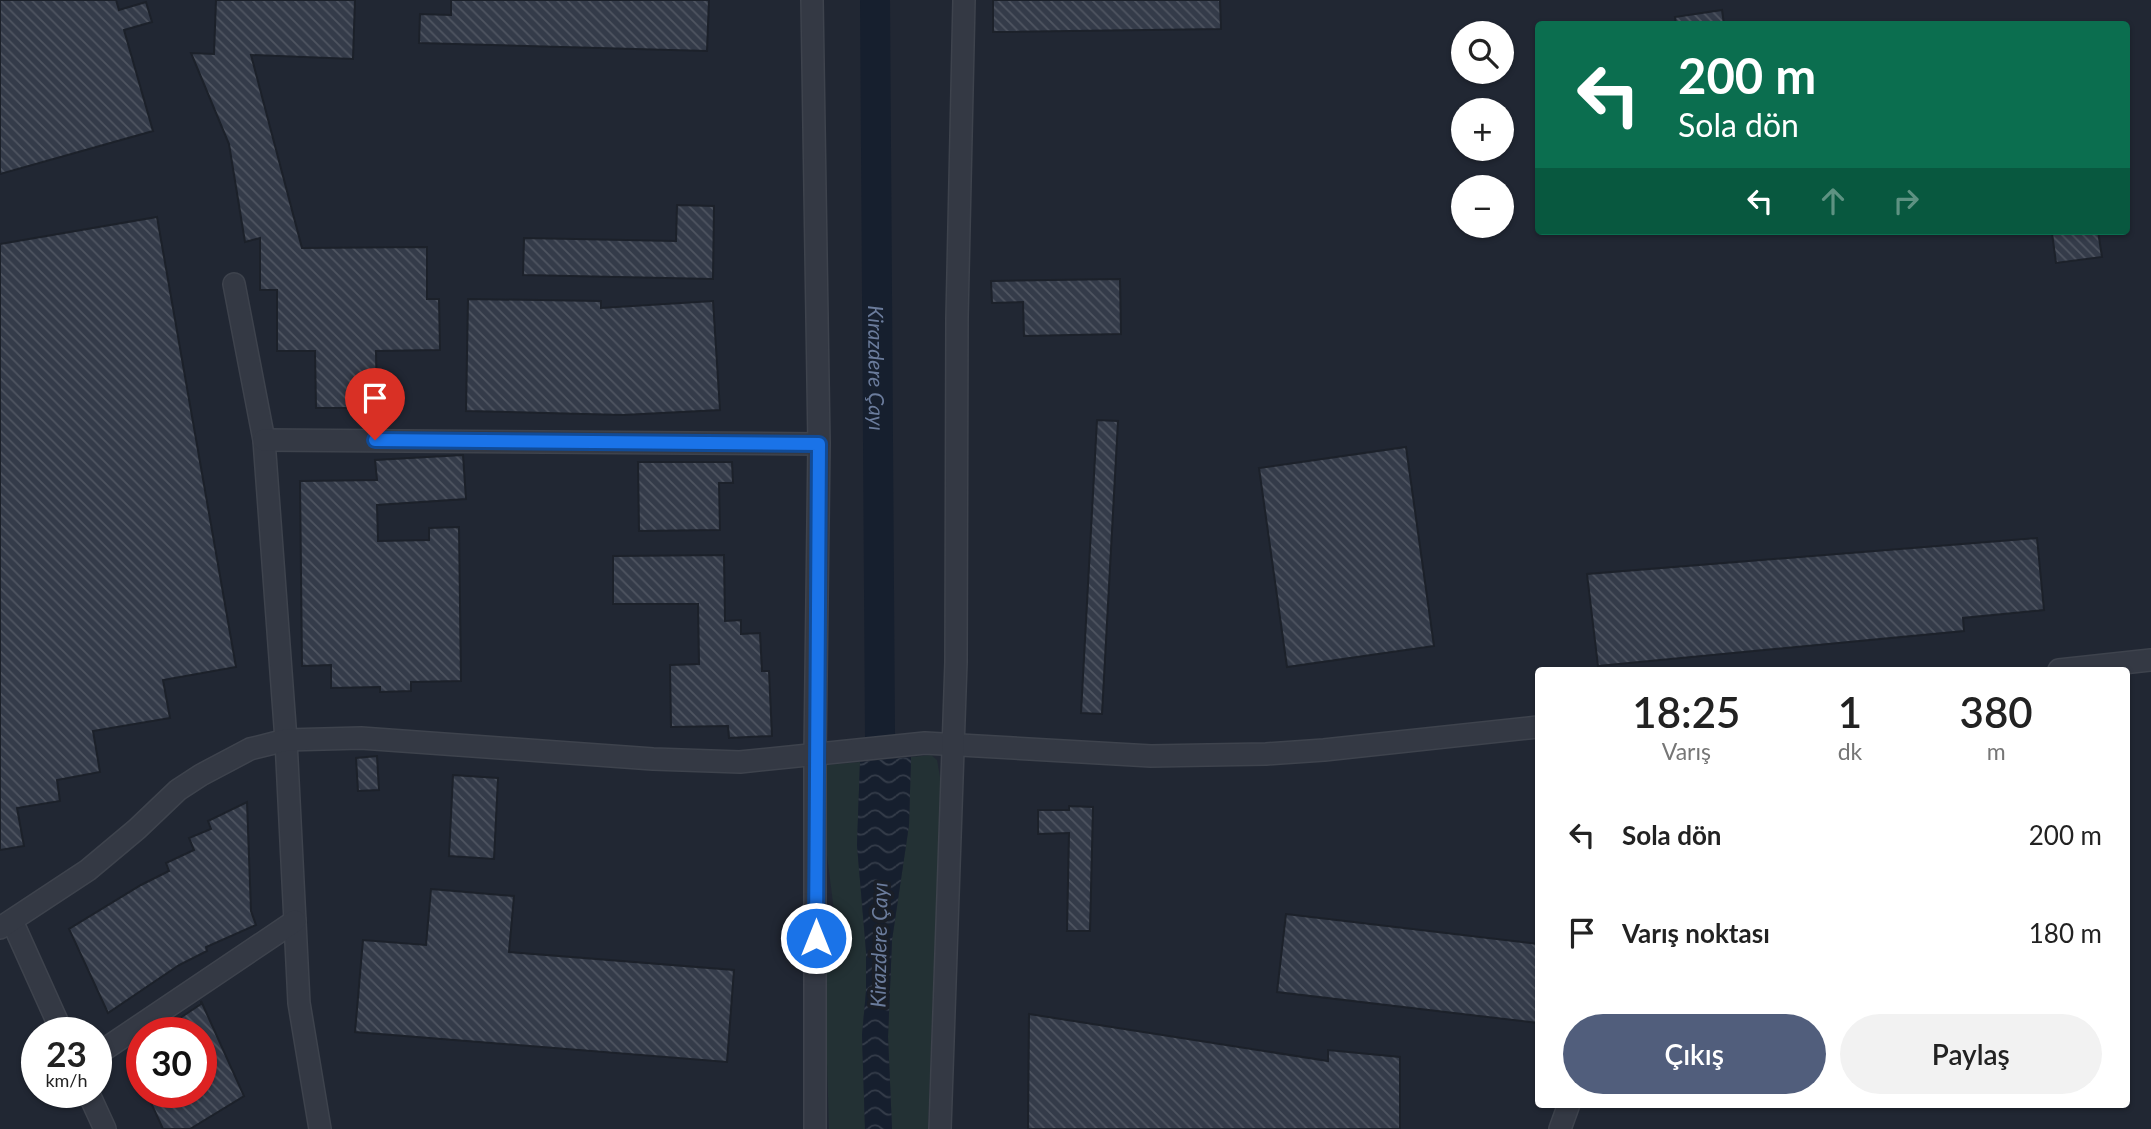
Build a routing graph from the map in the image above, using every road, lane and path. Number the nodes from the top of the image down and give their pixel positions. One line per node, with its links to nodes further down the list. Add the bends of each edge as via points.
1 (812, 0): 5 (street)
2 (964, 0): 10 (street)
3 (234, 284): 4 (street)
4 (264, 440): 5 (street); 9 (street)
5 (819, 444): 11 (street)
6 (2151, 660): 7 (street)
7 (2087, 667)
8 (1535, 727): 10 (street, via 1266,754 1151,756)
9 (286, 740): 11 (street, via 361,738 707,761); 12 (street); 13 (street, via 250,749 178,790 88,870)
10 (953, 744): 11 (street); 21 (street)
11 (815, 755): 20 (street)
12 (295, 921): 15 (street); 19 (street, via 299,1003)
13 (6, 925): 14 (street)
14 (54, 1017)
15 (112, 1044)
16 (95, 1108): 18 (street)
17 (1568, 1108): 22 (street)
18 (105, 1129)
19 (320, 1129)
20 (816, 1129)
21 (940, 1129)
22 (1560, 1129)

